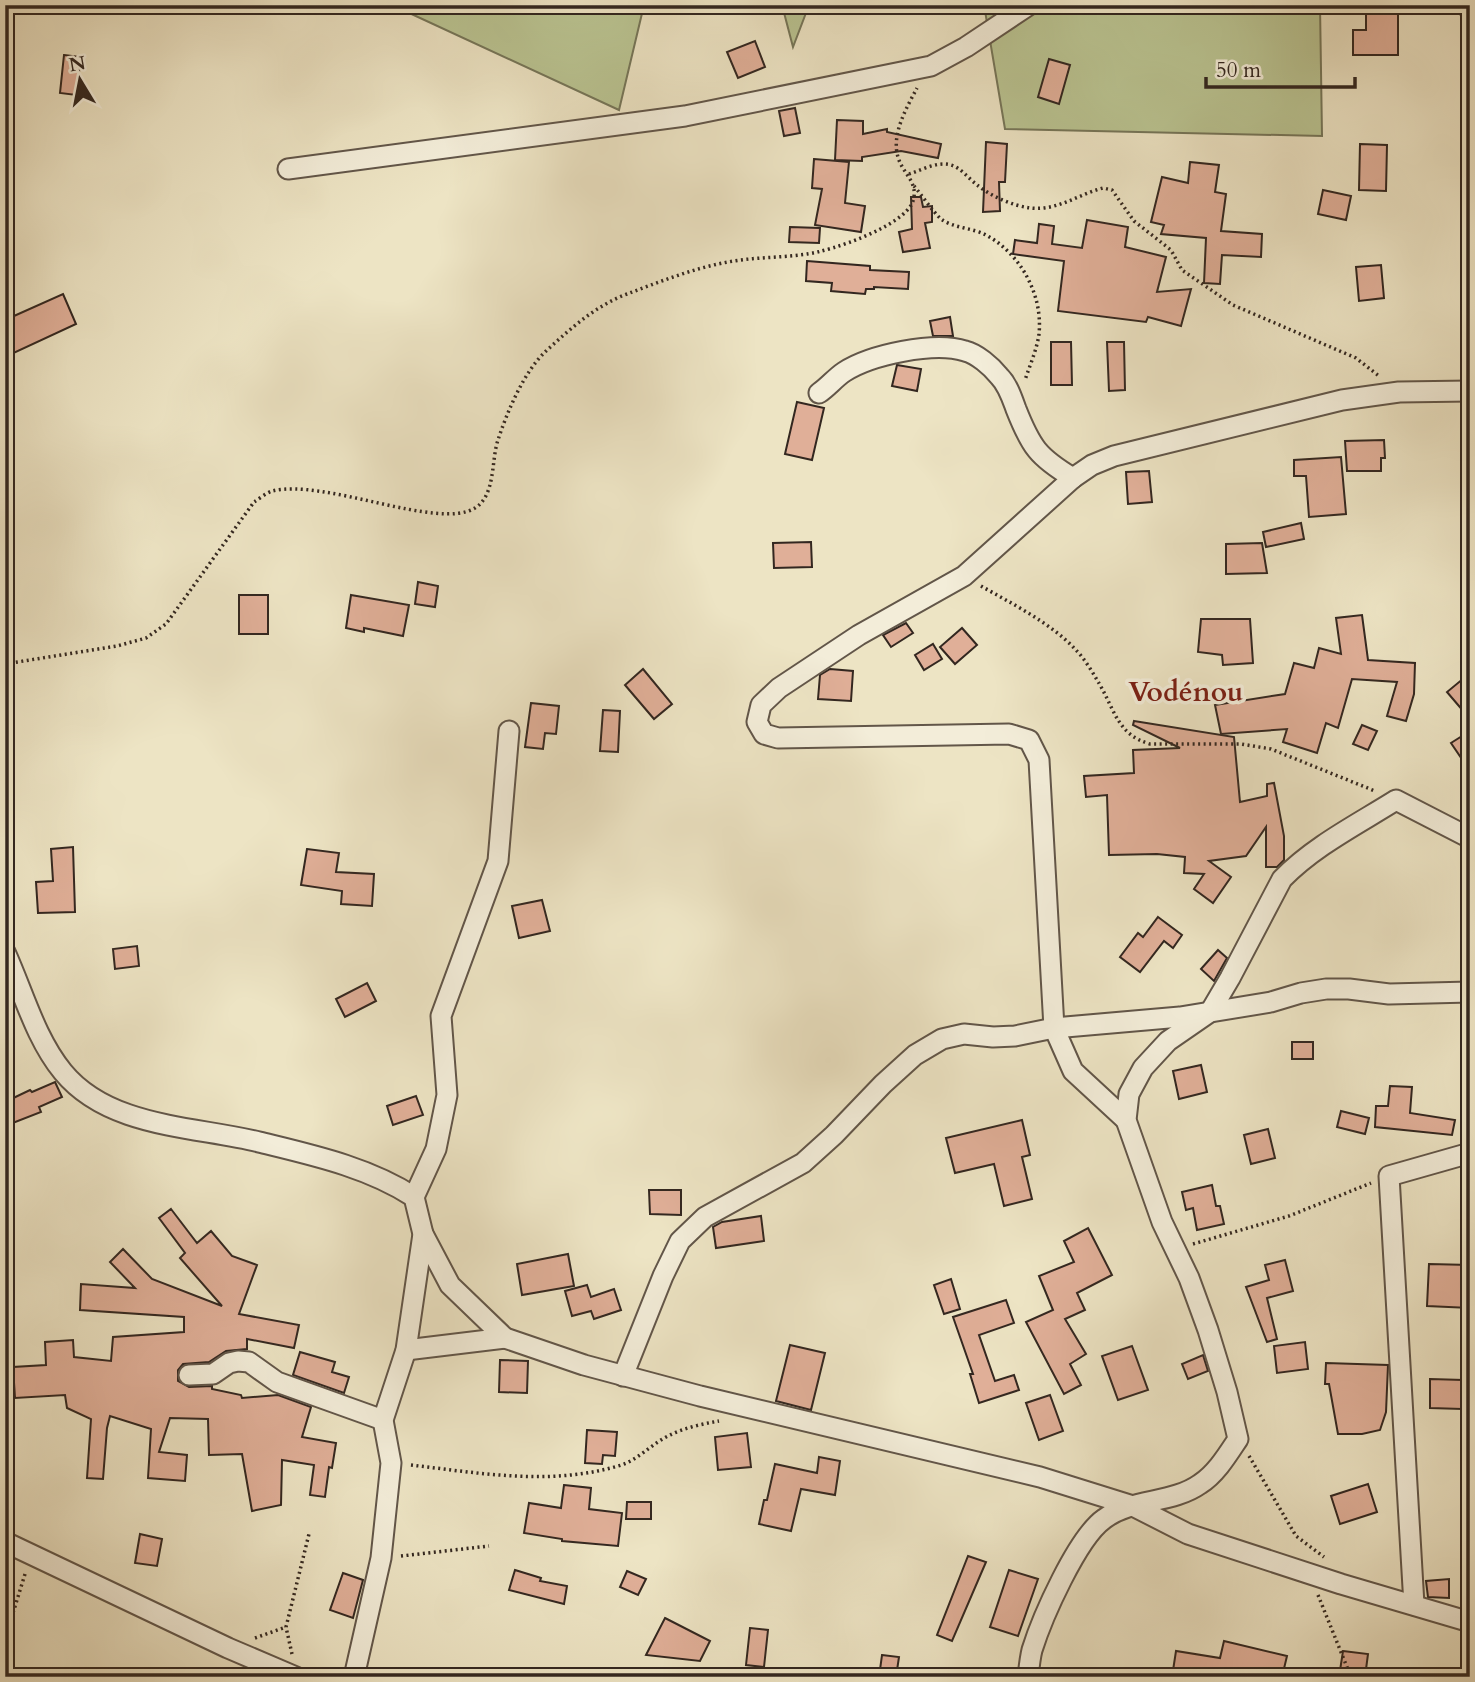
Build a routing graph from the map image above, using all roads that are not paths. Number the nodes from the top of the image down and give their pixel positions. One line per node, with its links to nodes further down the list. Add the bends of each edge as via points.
1 (1028, 5): 4 (street, via 931,66 685,116)
2 (1465, 5): 3 (street)
3 (1470, 9)
4 (288, 169)
5 (1470, 391): 7 (street, via 1399,392 1321,405 1114,456)
6 (820, 393): 7 (street, via 865,362 936,347 965,351 1000,377 1033,447)
7 (1073, 478): 13 (street, via 964,576 859,635 779,688 761,705 757,722 764,734 778,738 1009,734 1029,740 1039,760)
8 (509, 731): 16 (street, via 498,861 441,1016 447,1095 436,1149)
9 (1470, 838): 12 (street, via 1396,800 1343,832 1282,879)
10 (5, 951): 16 (street, via 51,1052 63,1072 92,1097 127,1115 258,1142 362,1171)
11 (1470, 992): 12 (street, via 1389,994 1326,989)
12 (1210, 1012): 13 (street); 14 (street, via 1168,1041 1143,1068 1129,1094)
13 (1054, 1028): 14 (street, via 1073,1071); 21 (street, via 1014,1036 964,1034 942,1039 915,1055 803,1163 705,1217 680,1241)
14 (1126, 1120): 23 (street, via 1208,1331 1238,1439 1200,1485)
15 (1470, 1153): 25 (street, via 1389,1176)
16 (414, 1197): 17 (street)
17 (423, 1234): 18 (street, via 450,1285); 19 (street)
18 (505, 1338): 19 (street); 21 (street)
19 (406, 1350): 22 (street)
20 (189, 1375): 22 (street, via 213,1374 229,1363 249,1362 277,1382)
21 (623, 1376): 23 (street, via 1040,1477)
22 (383, 1420): 28 (street, via 391,1463 381,1558)
23 (1133, 1506): 25 (street, via 1188,1534); 29 (street, via 1105,1518 1076,1553 1032,1651)
24 (5, 1542): 27 (street)
25 (1413, 1605): 26 (street)
26 (1470, 1622)
27 (296, 1677)
28 (354, 1677)
29 (1028, 1677)

